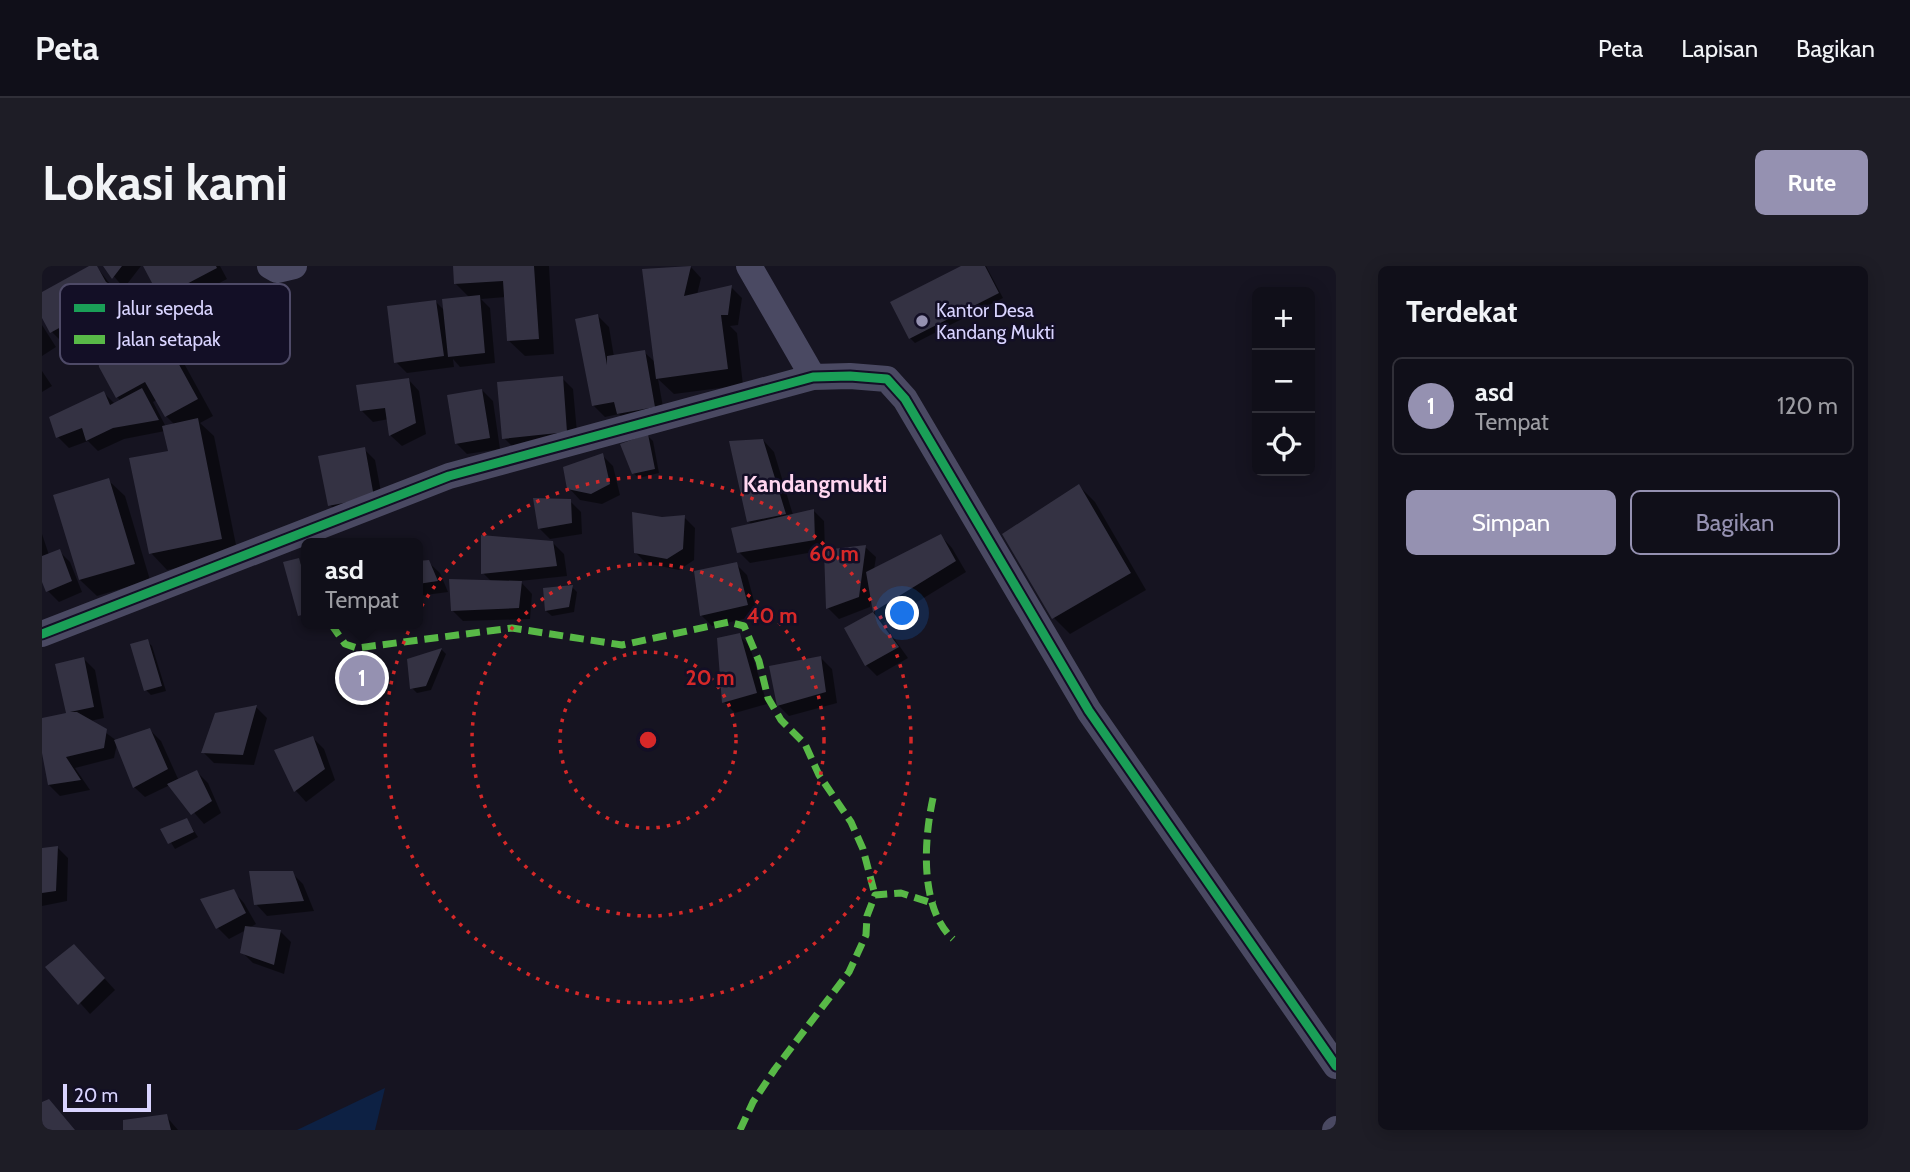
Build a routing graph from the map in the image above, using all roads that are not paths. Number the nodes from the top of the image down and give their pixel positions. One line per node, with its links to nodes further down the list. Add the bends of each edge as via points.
1 (270, 266): 2 (street, via 277,270)
2 (294, 266)
3 (748, 266): 4 (street)
4 (813, 377): 5 (street, via 449,475); 6 (street, via 887,379 905,399 1089,711)
5 (42, 634)
6 (1336, 1066)

